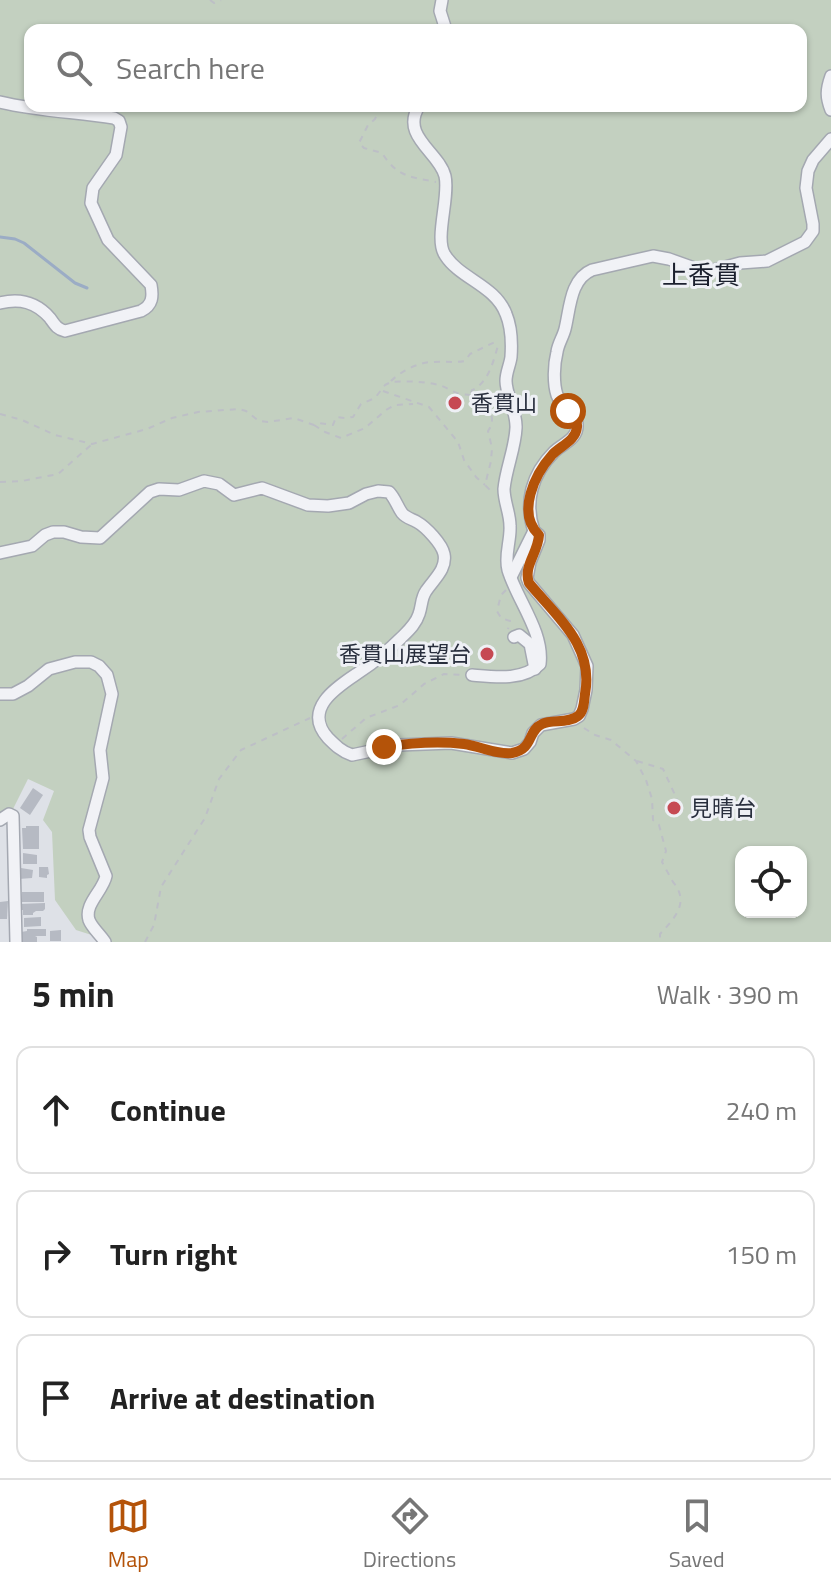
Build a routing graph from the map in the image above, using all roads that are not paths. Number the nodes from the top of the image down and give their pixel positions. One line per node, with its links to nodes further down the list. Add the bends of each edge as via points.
1 (442, 0): 2 (street)
2 (444, 24)
3 (831, 76): 6 (street, via 826,97)
4 (0, 102): 5 (street)
5 (24, 107)
6 (831, 110)
7 (74, 112): 10 (street, via 119,121 116,155 93,188 91,203 108,240 151,285 151,304 72,331 59,329 30,303)
8 (415, 112): 13 (street, via 421,143 445,172 443,252 499,301 510,327 506,386 517,425 504,497)
9 (831, 139): 11 (street, via 808,171 813,231 805,242 767,261 714,270 653,256 584,273 574,290 555,368 556,391 576,420 577,431 535,480 529,504)
10 (0, 303)
11 (534, 531): 12 (street, via 539,540 527,578 573,635 587,666 586,690 579,716 541,725 524,749 512,753 451,743 399,745 352,755 324,734 318,715 324,701 415,623 422,598 444,564 440,543 402,513 389,492 338,505 308,505 262,488 234,495 204,481 150,492 100,538 53,532 32,546); 13 (street)
12 (0, 553)
13 (513, 583): 15 (street, via 540,649)
14 (510, 635): 15 (street, via 530,644)
15 (535, 669): 16 (street, via 507,676)
16 (472, 675)
17 (0, 694): 24 (street, via 13,694 49,669 75,662 91,662 107,675 112,694 100,750 103,778 89,830 106,876 88,916)
18 (0, 820): 20 (street, via 13,816)
19 (0, 849): 20 (street)
20 (13, 852): 21 (street)
21 (14, 924): 22 (street); 23 (street)
22 (0, 927)
23 (16, 942)
24 (105, 942)

